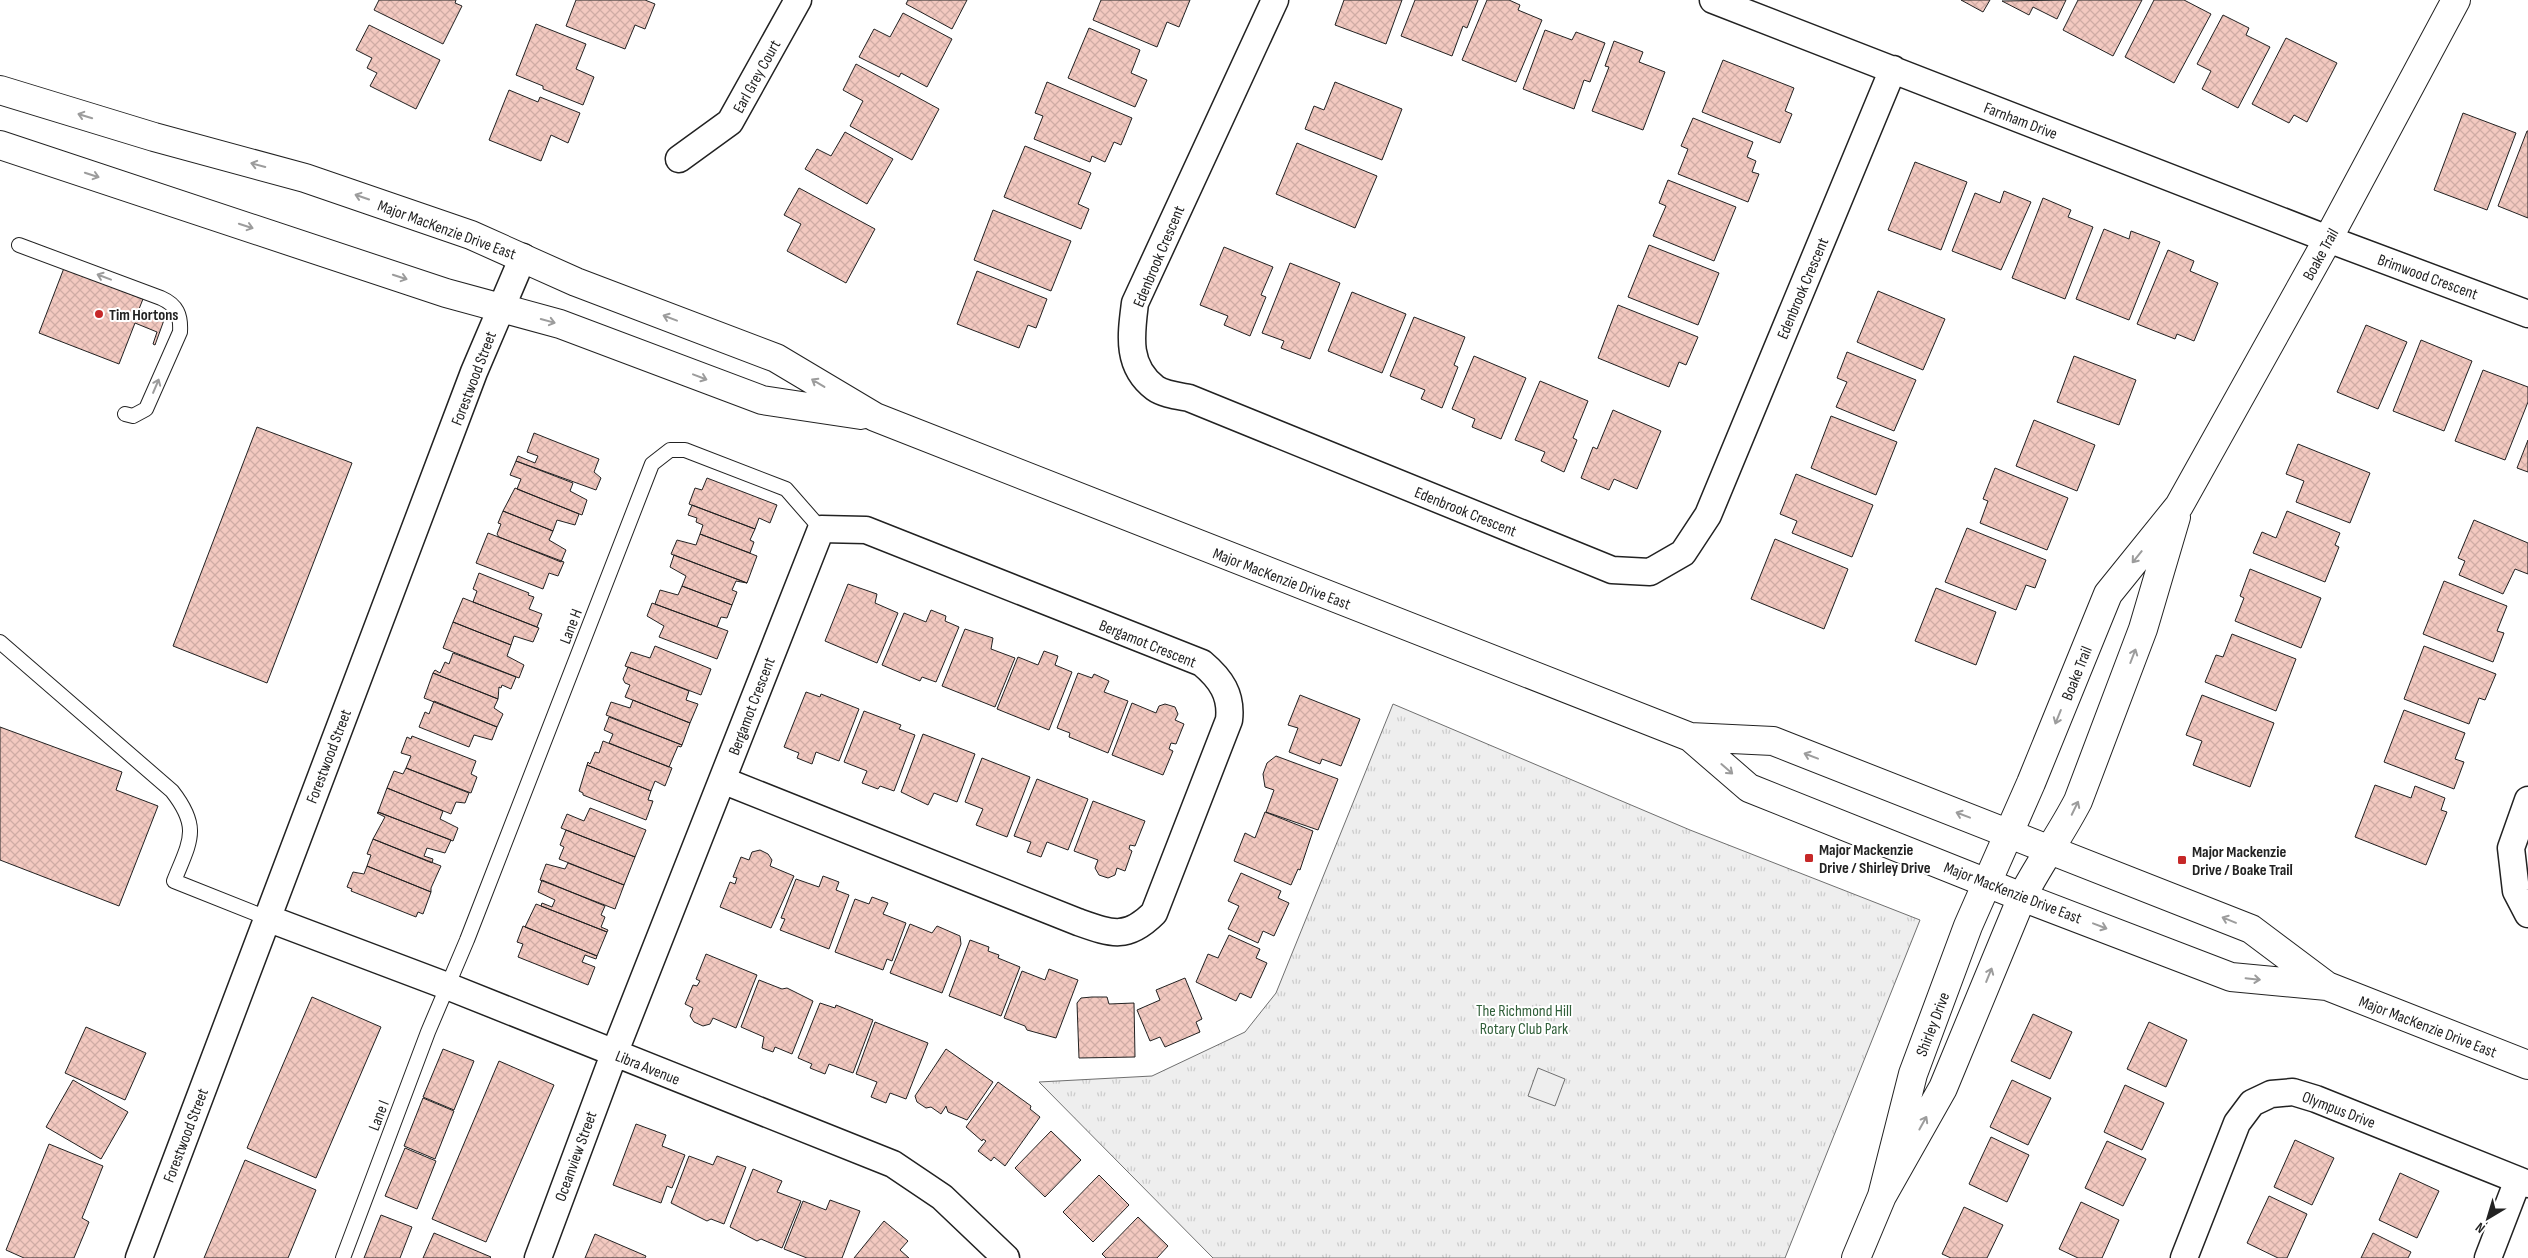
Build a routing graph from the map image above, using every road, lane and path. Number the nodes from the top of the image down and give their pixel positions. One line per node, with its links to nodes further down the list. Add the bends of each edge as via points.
1 (798, 0): 8 (street, Earl Grey Court, via 730,122)
2 (1275, 0): 5 (street, Edenbrook Crescent, via 1135,302 1131,335 1135,366 1156,389 1189,398 1612,570 1650,572 1683,553 1708,516)
3 (1713, 0): 5 (street, Farnham Drive)
4 (2456, 0): 9 (main road, Boake Trail)
5 (1893, 69): 9 (street, Farnham Drive)
6 (0, 90): 11 (main road, Major MacKenzie Drive East, one-way to 6, via 471,235 305,178)
7 (0, 146): 12 (main road, Major MacKenzie Drive East, one-way to 12)
8 (679, 159)
9 (2328, 239): 13 (street, Brimwood Crescent); 16 (main road, Boake Trail)
10 (20, 245): 14 (lane, one-way to 10, via 133,416 146,409 180,332 177,311 161,298)
11 (523, 257): 12 (street, Forestwood Street); 15 (main road, Major MacKenzie Drive East, one-way to 11, via 776,358 576,282)
12 (500, 308): 15 (main road, Major MacKenzie Drive East, one-way to 15, via 560,324 762,400); 28 (street, Forestwood Street)
13 (2528, 314)
14 (125, 414)
15 (875, 418): 19 (main road, Major MacKenzie Drive East)
16 (2179, 506): 22 (main road, Boake Trail, one-way to 22, via 2108,594); 23 (main road, Boake Trail, one-way to 16, via 2078,801 2140,638)
17 (820, 529): 20 (street, Bergamot Crescent); 20 (street, Bergamot Crescent, via 866,530 1202,663 1212,672 1228,692 1229,720 1154,913 1141,925 1126,932 1108,932); 29 (lane, Lane H, via 786,489 685,450 670,450 652,464)
18 (0, 642): 28 (lane, via 172,790 185,808 192,827 189,845 174,881)
19 (1690, 737): 22 (main road, Major MacKenzie Drive East, one-way to 19, via 1773,741); 25 (main road, Major MacKenzie Drive East, one-way to 25, via 1749,788)
20 (722, 780): 31 (street, Bergamot Crescent)
21 (2528, 800): 27 (street, via 2512,848 2516,891)
22 (2003, 845): 23 (main road, Major MacKenzie Drive East); 25 (main road, Shirley Drive)
23 (2050, 849): 24 (main road, Boake Trail); 30 (main road, Major MacKenzie Drive East, one-way to 23, via 2251,929)
24 (2034, 872): 26 (main road, Shirley Drive)
25 (1986, 883): 26 (main road, Major MacKenzie Drive East); 34 (main road, Shirley Drive, via 1913,1074)
26 (2022, 897): 30 (main road, Major MacKenzie Drive East, one-way to 30, via 2231,977); 34 (main road, Shirley Drive, one-way to 26, via 1943,1088)
27 (2528, 914)
28 (266, 918): 29 (street, Libra Avenue); 35 (street, Forestwood Street)
29 (447, 986): 31 (street, Libra Avenue); 36 (lane, Lane I)
30 (2327, 986): 32 (main road, Major MacKenzie Drive East)
31 (614, 1054): 37 (street, Oceanview Street); 38 (street, Libra Avenue, via 892,1164 942,1197)
32 (2528, 1065)
33 (2523, 1182): 40 (street, Olympus Drive, via 2316,1099 2293,1092 2271,1094 2252,1103 2237,1123); 41 (street)
34 (1882, 1196): 39 (main road, Shirley Drive)
35 (139, 1258)
36 (343, 1258)
37 (538, 1258)
38 (1006, 1258)
39 (1856, 1258)
40 (2184, 1258)
41 (2488, 1258)

